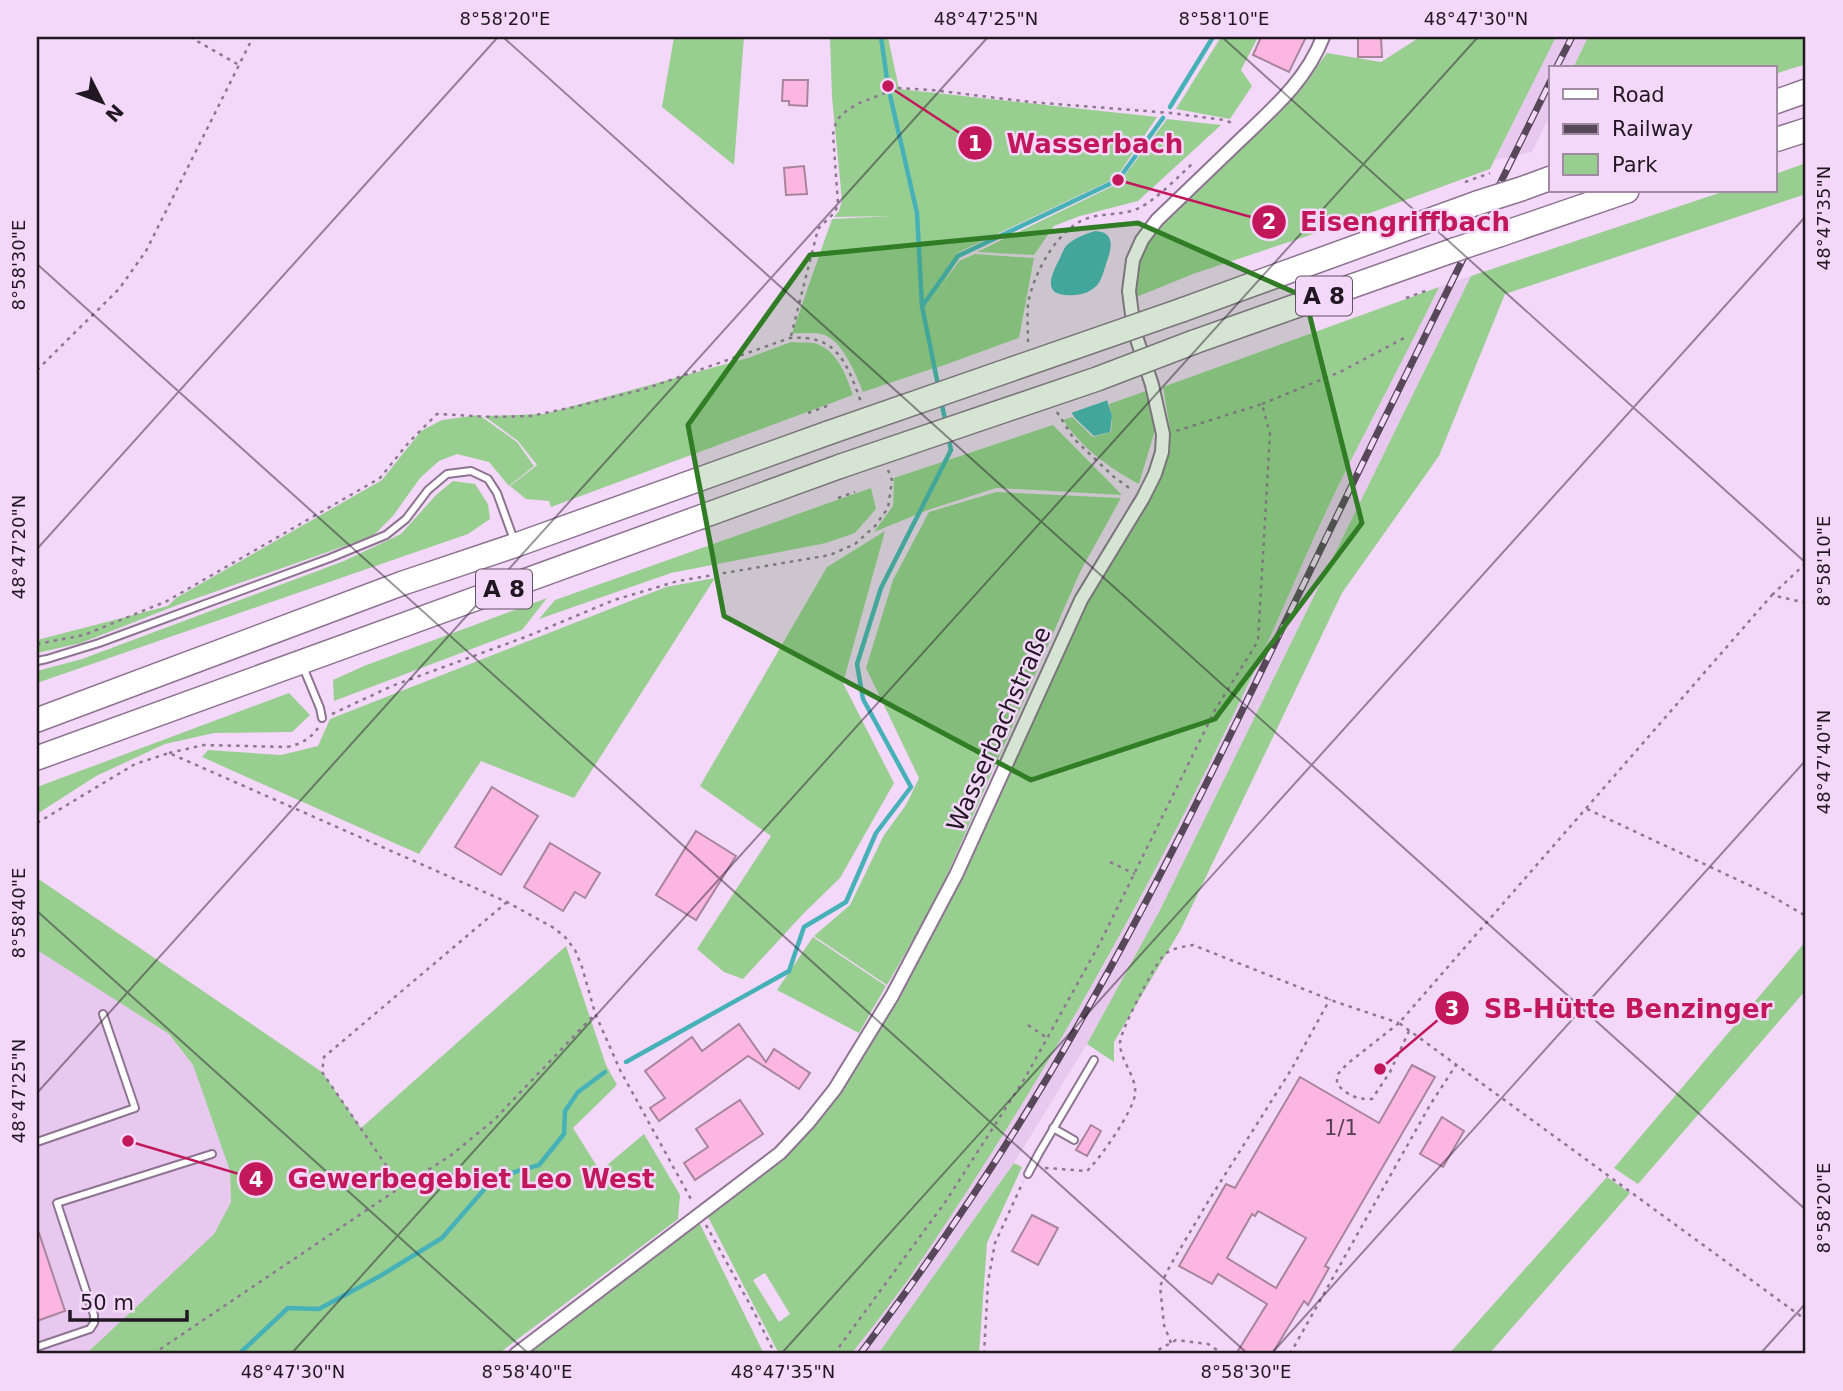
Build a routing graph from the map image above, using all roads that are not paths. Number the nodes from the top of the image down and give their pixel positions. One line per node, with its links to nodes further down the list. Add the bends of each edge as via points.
1 (1323, 37): 22 (street, Wasserbachstraße, via 1299,81 1142,240 1133,260 1129,291 1134,330 1163,433 1155,474 1081,600 956,875 859,1052 835,1089 780,1153)
2 (1806, 91): 3 (highway)
3 (1776, 102)
4 (1806, 130): 5 (highway)
5 (1776, 140)
6 (1549, 179): 8 (highway, A 8, bridge)
7 (1624, 192): 10 (highway, A 8, bridge, via 841,466)
8 (516, 545): 9 (lane, via 488,479 471,471 447,474 386,535 99,643); 12 (highway, A 8)
9 (37, 661)
10 (301, 662): 11 (lane); 13 (highway, A 8)
11 (322, 718)
12 (37, 720)
13 (37, 758)
14 (103, 1014): 18 (lane, via 135,1108)
15 (1094, 1060): 16 (lane)
16 (1054, 1128): 17 (lane); 20 (lane)
17 (1074, 1140)
18 (37, 1142)
19 (212, 1154): 21 (lane, via 57,1202 94,1324)
20 (1028, 1174)
21 (37, 1347)
22 (516, 1354)

